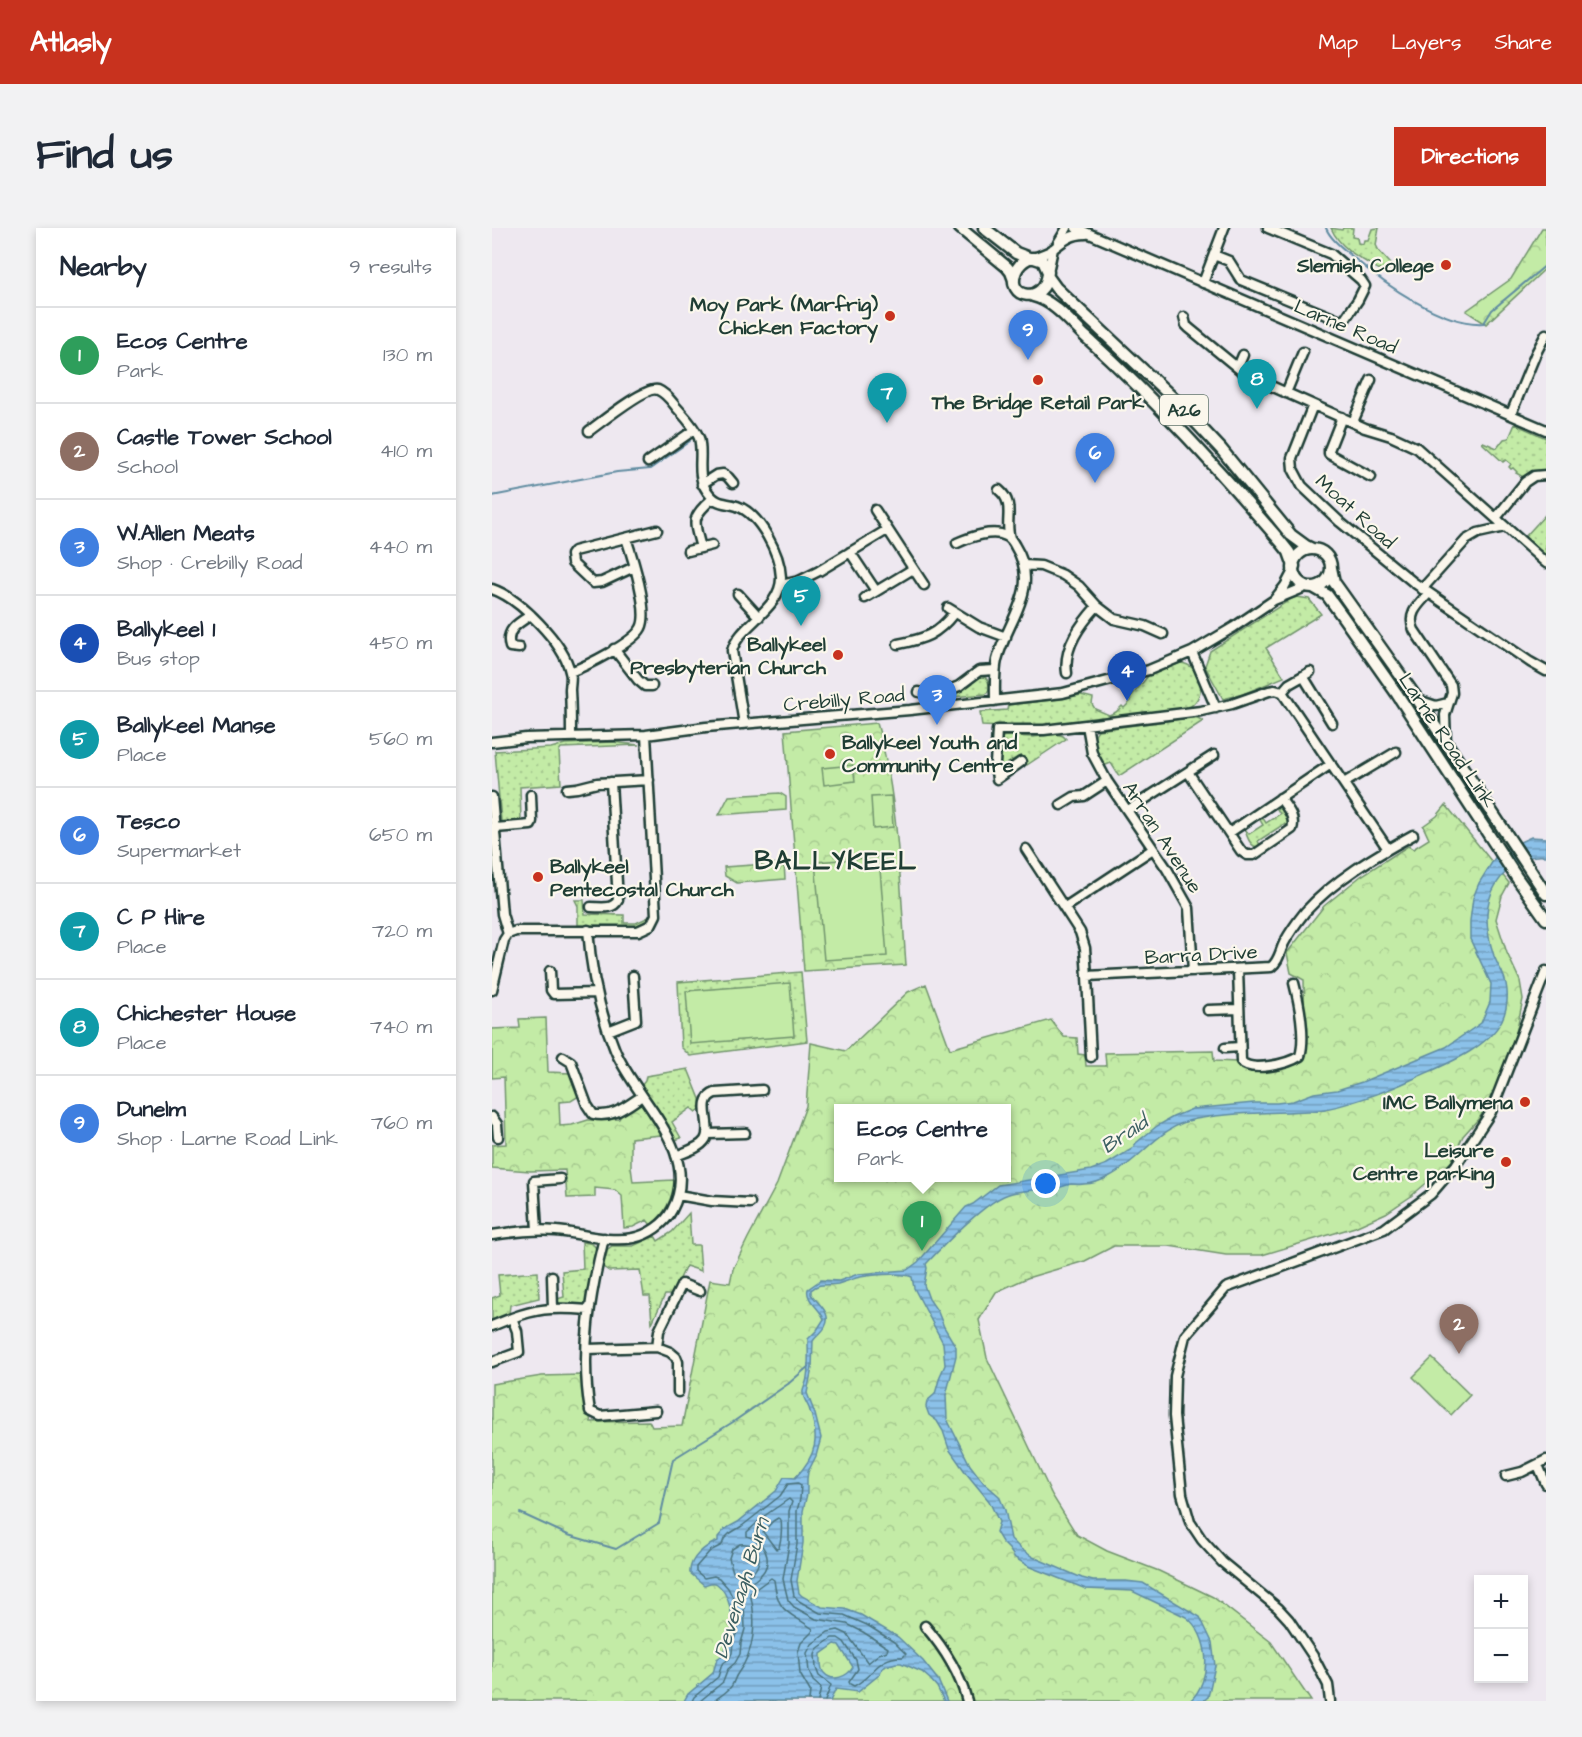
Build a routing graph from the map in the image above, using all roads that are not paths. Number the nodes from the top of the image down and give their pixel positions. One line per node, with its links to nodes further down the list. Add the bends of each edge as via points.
1 (960, 228): 12 (main road, A26, via 1007,267)
2 (984, 228): 10 (main road, A26, via 1017,253)
3 (1067, 228): 8 (street)
4 (1076, 228): 7 (street, Larne Road)
5 (1224, 228): 9 (street)
6 (1268, 228): 9 (street, via 1331,254 1361,280 1365,286 1343,322 1241,280 1229,261)
7 (1091, 232): 8 (street, via 1073,235); 13 (street, Larne Road)
8 (1055, 246): 10 (street); 11 (street)
9 (1214, 255): 13 (street)
10 (1032, 258): 11 (main road, A26, via 1043,261); 12 (main road, via 1021,263)
11 (1048, 275): 14 (main road, via 1041,290); 46 (main road, A26, via 1056,288 1221,449 1291,535)
12 (1014, 280): 14 (main road, A26, via 1017,291)
13 (1203, 283): 23 (street, Larne Road)
14 (1033, 296): 52 (main road, A26, via 1049,303 1185,434 1281,542)
15 (1184, 316): 19 (street, via 1189,328)
16 (1546, 334): 23 (street)
17 (1303, 352): 21 (street)
18 (1243, 355): 19 (street)
19 (1238, 367): 21 (street)
20 (1371, 380): 25 (street)
21 (1286, 393): 22 (street)
22 (1313, 405): 24 (street); 60 (street, Moat Road, via 1293,454 1295,475 1340,522)
23 (1511, 414): 27 (street, Larne Road)
24 (1342, 417): 25 (street); 31 (street, via 1329,454)
25 (1353, 422): 37 (street, via 1417,448)
26 (694, 430): 28 (street, via 667,396 651,389); 29 (street); 33 (street, via 701,449)
27 (1546, 430)
28 (589, 431)
29 (648, 462)
30 (1546, 475): 37 (street, via 1525,482)
31 (1371, 477)
32 (733, 483): 33 (street, via 723,474)
33 (702, 484): 35 (street)
34 (999, 490): 42 (street, via 1007,498)
35 (712, 499): 45 (street, via 696,516); 55 (street, via 737,506 756,520 775,553)
36 (875, 510): 40 (street)
37 (1496, 518): 38 (street)
38 (1505, 527): 49 (street); 60 (street, via 1466,540)
39 (657, 530): 41 (street)
40 (887, 530): 48 (street); 54 (street)
41 (626, 538): 51 (street); 51 (street, via 574,551 572,563 593,583)
42 (1010, 538): 43 (street, via 987,534); 50 (street)
43 (957, 543)
44 (712, 545): 45 (street)
45 (701, 548): 47 (street)
46 (1312, 549): 52 (main road, via 1301,553); 53 (main road, A26, via 1328,557)
47 (688, 551)
48 (850, 552): 55 (street, via 819,572); 59 (street)
49 (1546, 563)
50 (1024, 565): 64 (street, via 1041,566 1063,575); 68 (street, via 1023,596)
51 (634, 567): 71 (street, via 643,606 642,625)
52 (1294, 567): 57 (main road, A26, via 1299,581); 63 (street, Crebilly Road)
53 (1331, 568): 57 (main road, via 1328,579); 80 (main road, Larne Road Link / A26, via 1334,582)
54 (913, 569): 56 (street); 59 (street)
55 (781, 585): 66 (street)
56 (924, 585)
57 (1311, 586): 63 (street, Crebilly Road); 116 (main road, Larne Road Link / A26, via 1327,595 1343,617)
58 (492, 589): 65 (street)
59 (876, 591): 62 (street)
60 (1425, 591): 74 (street, Moat Road); 82 (street, via 1413,613 1412,626 1451,684)
61 (738, 594): 66 (street)
62 (865, 598)
63 (1274, 600): 72 (street, Crebilly Road)
64 (1097, 606): 67 (street, via 1118,621); 76 (street, via 1074,638 1066,661)
65 (531, 615): 70 (street, via 511,629 510,647); 75 (street, via 553,640)
66 (759, 617): 85 (street, via 734,643 732,651)
67 (1163, 634)
68 (1006, 637): 69 (street, via 951,610 933,634); 73 (street)
69 (898, 644)
70 (519, 648)
71 (614, 650): 75 (street); 77 (street, via 638,680)
72 (1192, 652): 81 (street, Crebilly Road, via 1095,686); 83 (street)
73 (995, 670): 78 (street, via 979,671 947,691); 81 (street)
74 (1546, 670)
75 (570, 672): 88 (street)
76 (1067, 673)
77 (652, 686)
78 (919, 692)
79 (1282, 692): 83 (street, via 1269,691); 84 (street, via 1306,674); 94 (street)
80 (1418, 700): 82 (street, via 1436,706); 90 (main road, Larne Road Link / A26)
81 (995, 701): 85 (street, Crebilly Road)
82 (1448, 703): 90 (street)
83 (1216, 708): 86 (street)
84 (1332, 723)
85 (744, 724): 87 (street, Crebilly Road)
86 (1087, 725): 93 (street, via 998,730 997,779); 97 (street, Arran Avenue, via 1092,753)
87 (645, 735): 88 (street, Crebilly Road); 96 (street)
88 (571, 737): 89 (street, Crebilly Road)
89 (492, 742)
90 (1446, 743): 113 (main road, Larne Road Link / A26)
91 (1396, 752): 99 (street)
92 (1214, 754): 95 (street)
93 (1021, 762)
94 (1331, 764): 99 (street); 103 (street)
95 (1188, 772): 105 (street); 107 (street)
96 (649, 780): 98 (street); 117 (street, via 655,919 639,931)
97 (1107, 781): 104 (street); 105 (street, Arran Avenue)
98 (611, 782): 100 (street); 114 (street, via 618,900 612,907)
99 (1344, 783): 111 (street)
100 (567, 789)
101 (531, 795): 106 (street, via 531,825)
102 (492, 797): 106 (street)
103 (1280, 798): 107 (street); 107 (street, via 1294,820 1289,832 1250,856 1241,851)
104 (1061, 805)
105 (1128, 810): 110 (street, Arran Avenue)
106 (495, 828): 112 (street)
107 (1229, 833)
108 (1413, 835): 111 (street, Barra Drive)
109 (1026, 849): 115 (street)
110 (1153, 849): 115 (street); 121 (street, Arran Avenue, via 1189,908)
111 (1388, 849): 119 (street, Barra Drive, via 1318,898 1296,924 1274,965)
112 (495, 875): 118 (street)
113 (1546, 894)
114 (591, 907)
115 (1065, 907): 124 (street, via 1082,939)
116 (1546, 919)
117 (588, 930): 118 (street); 127 (street)
118 (508, 934): 126 (street)
119 (1238, 969): 121 (street, Barra Drive); 128 (street)
120 (550, 971): 127 (street, via 555,994)
121 (1193, 971): 124 (street, Barra Drive)
122 (1546, 971): 164 (street, via 1491,1112 1456,1165 1431,1194 1384,1229 1226,1288 1185,1336 1175,1376 1174,1416 1182,1494 1190,1522 1222,1562 1289,1620 1318,1665 1328,1685)
123 (633, 976): 130 (street, via 636,1020)
124 (1087, 976): 134 (street)
125 (1294, 983): 131 (street, via 1300,1008 1300,1056 1280,1064 1249,1066 1241,1063)
126 (492, 990)
127 (597, 993): 130 (street)
128 (1239, 1009): 129 (street); 131 (street)
129 (1208, 1010)
130 (608, 1031): 136 (street, via 620,1062)
131 (1240, 1047): 132 (street)
132 (1225, 1048)
133 (563, 1058): 136 (street, via 571,1062 593,1114 614,1114)
134 (1091, 1058)
135 (762, 1090): 139 (street, via 710,1094 706,1101)
136 (642, 1096): 141 (street)
137 (492, 1117): 140 (street)
138 (745, 1133): 139 (street)
139 (708, 1134): 141 (street, via 701,1144)
140 (498, 1137)
141 (676, 1156): 143 (street)
142 (560, 1179): 145 (street, via 534,1181)
143 (678, 1195): 144 (street, via 704,1201); 147 (street, via 670,1214 654,1229 632,1238)
144 (750, 1203)
145 (537, 1230): 146 (street); 147 (street)
146 (492, 1235)
147 (604, 1238): 151 (street)
148 (552, 1276): 150 (street)
149 (700, 1291): 154 (street, via 682,1284 659,1331)
150 (553, 1308): 151 (street); 152 (street)
151 (589, 1310): 155 (street)
152 (512, 1318): 153 (street); 156 (street, via 519,1352)
153 (492, 1326)
154 (657, 1347): 155 (street); 157 (street, via 677,1359)
155 (587, 1350): 158 (street, via 590,1411 600,1416)
156 (492, 1362)
157 (678, 1392)
158 (656, 1411)
159 (1542, 1462): 160 (street); 161 (street)
160 (1506, 1476)
161 (1546, 1484)
162 (925, 1626): 163 (street, via 960,1680)
163 (967, 1701)
164 (1330, 1701)

